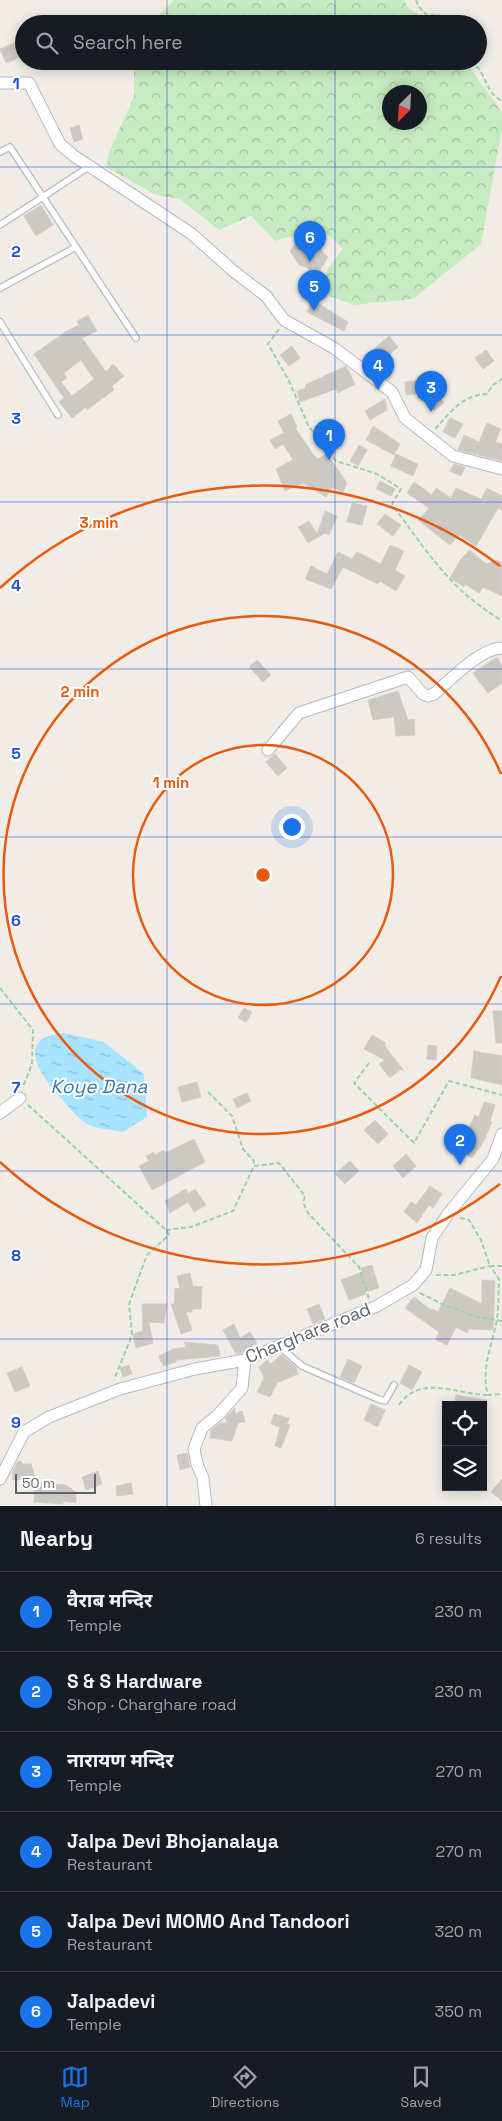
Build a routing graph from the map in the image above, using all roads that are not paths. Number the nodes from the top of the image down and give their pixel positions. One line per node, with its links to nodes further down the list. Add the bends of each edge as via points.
1 (0, 83): 3 (street, via 28,83 60,144)
2 (0, 152): 4 (lane, via 10,147)
3 (90, 166): 4 (lane); 11 (street, via 192,234 266,296 284,320 334,348 392,392 405,418 453,456)
4 (42, 196): 5 (lane); 6 (lane)
5 (0, 225)
6 (76, 247): 7 (lane); 9 (lane)
7 (0, 288)
8 (0, 322): 10 (lane)
9 (136, 338)
10 (58, 416)
11 (502, 469)
12 (502, 648): 13 (street, via 494,648 480,656 428,696 408,677 299,713)
13 (268, 750)
14 (20, 1098): 15 (street)
15 (0, 1113)
16 (502, 1134): 17 (street, Charghare road, via 493,1159 432,1238 426,1270 409,1287 372,1308)
17 (279, 1346): 18 (street, Charghare road); 19 (lane, via 302,1366 378,1399 385,1401)
18 (245, 1360): 20 (street, Charghare road, via 195,1369 120,1389 49,1416 24,1432); 21 (street, via 242,1388 202,1428 194,1449 203,1478)
19 (394, 1385)
20 (0, 1479)
21 (206, 1506)

